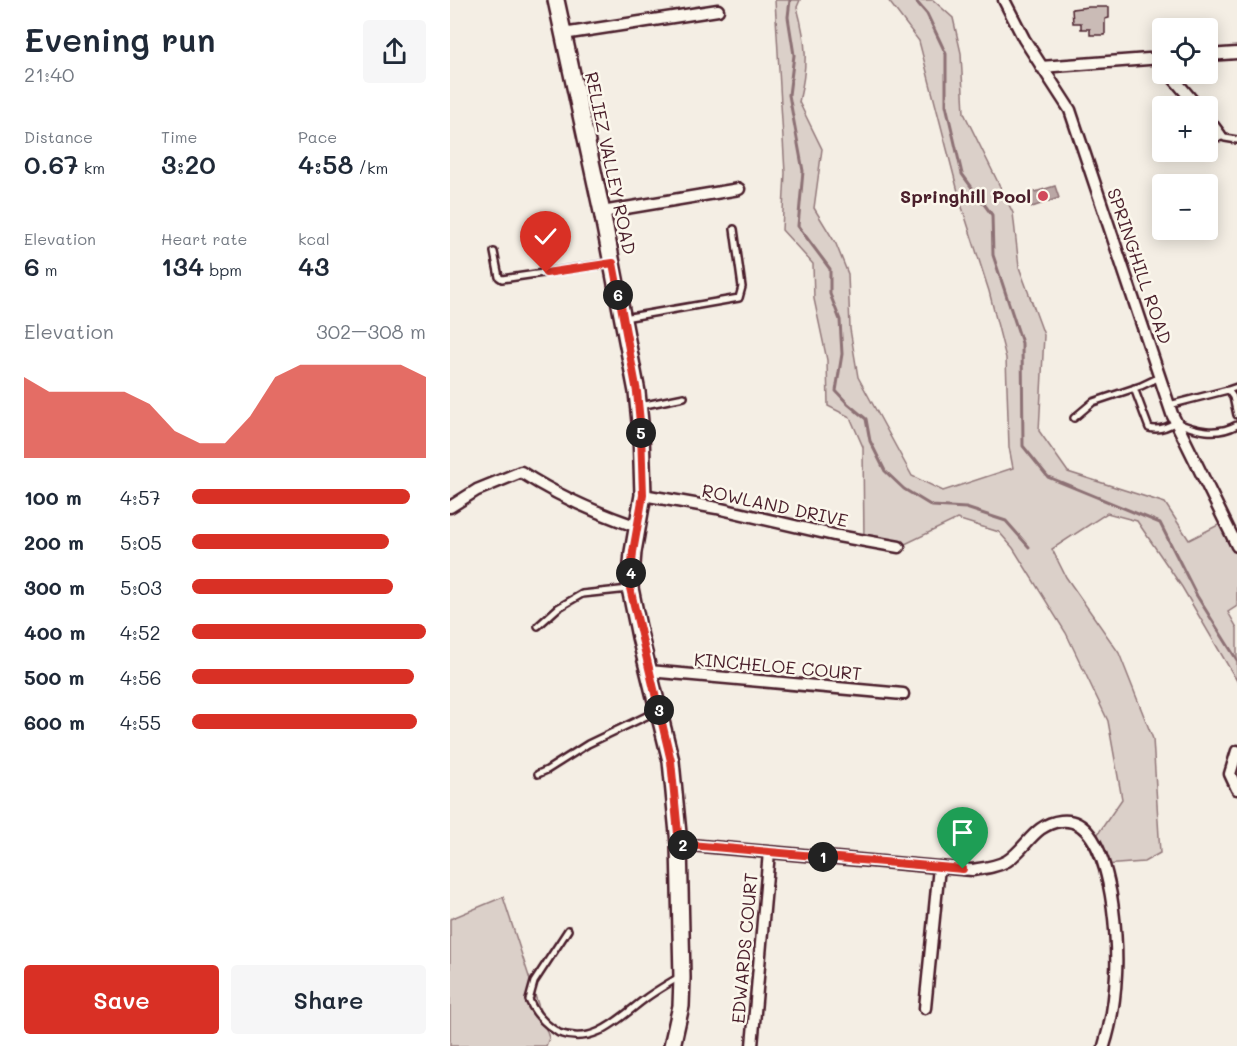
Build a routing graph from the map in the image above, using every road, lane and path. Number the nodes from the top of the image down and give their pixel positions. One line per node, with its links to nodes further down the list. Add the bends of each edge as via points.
1 (556, 0): 4 (main road, RELIEZ VALLEY ROAD)
2 (1004, 0): 8 (street, SPRINGHILL ROAD)
3 (717, 10): 4 (street)
4 (563, 34): 15 (main road, RELIEZ VALLEY ROAD)
5 (1237, 54): 6 (street)
6 (1218, 55)
7 (1152, 59): 8 (street)
8 (1041, 67): 20 (street, SPRINGHILL ROAD, via 1070,110)
9 (1178, 84): 10 (street)
10 (1189, 96)
11 (1218, 132): 12 (street)
12 (1220, 135): 13 (lane)
13 (1237, 140)
14 (739, 189): 15 (street)
15 (602, 212): 18 (main road, RELIEZ VALLEY ROAD)
16 (734, 229): 19 (lane, via 742,287 739,298)
17 (494, 252): 18 (lane, via 502,279)
18 (613, 263): 19 (main road, RELIEZ VALLEY ROAD)
19 (623, 318): 26 (main road, RELIEZ VALLEY ROAD)
20 (1160, 377): 22 (lane); 25 (street, SPRINGHILL ROAD)
21 (1237, 387): 23 (lane)
22 (1134, 388): 28 (lane, via 1093,402); 29 (lane, via 1149,428 1164,428)
23 (1228, 390): 25 (lane); 27 (lane)
24 (684, 397): 26 (lane)
25 (1169, 405): 29 (street, SPRINGHILL ROAD)
26 (638, 406): 31 (main road, RELIEZ VALLEY ROAD)
27 (1237, 415)
28 (1074, 418)
29 (1176, 422): 30 (lane, via 1201,432); 34 (street, SPRINGHILL ROAD)
30 (1237, 425)
31 (643, 495): 33 (main road, RELIEZ VALLEY ROAD); 35 (street, ROWLAND DRIVE)
32 (450, 507): 33 (street, via 477,489 521,472 592,512)
33 (638, 527): 36 (main road, RELIEZ VALLEY ROAD)
34 (1237, 546)
35 (899, 547)
36 (630, 588): 37 (lane, via 582,594); 38 (main road, RELIEZ VALLEY ROAD)
37 (538, 626)
38 (649, 671): 39 (street, KINCHELOE COURT); 40 (main road, RELIEZ VALLEY ROAD)
39 (903, 694)
40 (659, 710): 42 (lane, via 588,744); 44 (main road, RELIEZ VALLEY ROAD, via 671,761)
41 (1237, 751): 43 (street, via 1230,774)
42 (538, 774)
43 (1237, 789)
44 (679, 844): 45 (street); 48 (main road, RELIEZ VALLEY ROAD)
45 (769, 852): 46 (street); 51 (street, EDWARDS COURT)
46 (939, 867): 49 (street); 52 (street, via 995,867 1009,860 1037,830 1063,820 1078,823 1090,834 1104,865 1115,921 1116,975)
47 (568, 930): 48 (lane, via 534,982 528,1000 546,1024 571,1040 596,1038)
48 (682, 975): 50 (main road, RELIEZ VALLEY ROAD, via 681,1006)
49 (925, 1008)
50 (672, 1046)
51 (752, 1046)
52 (1104, 1046)

